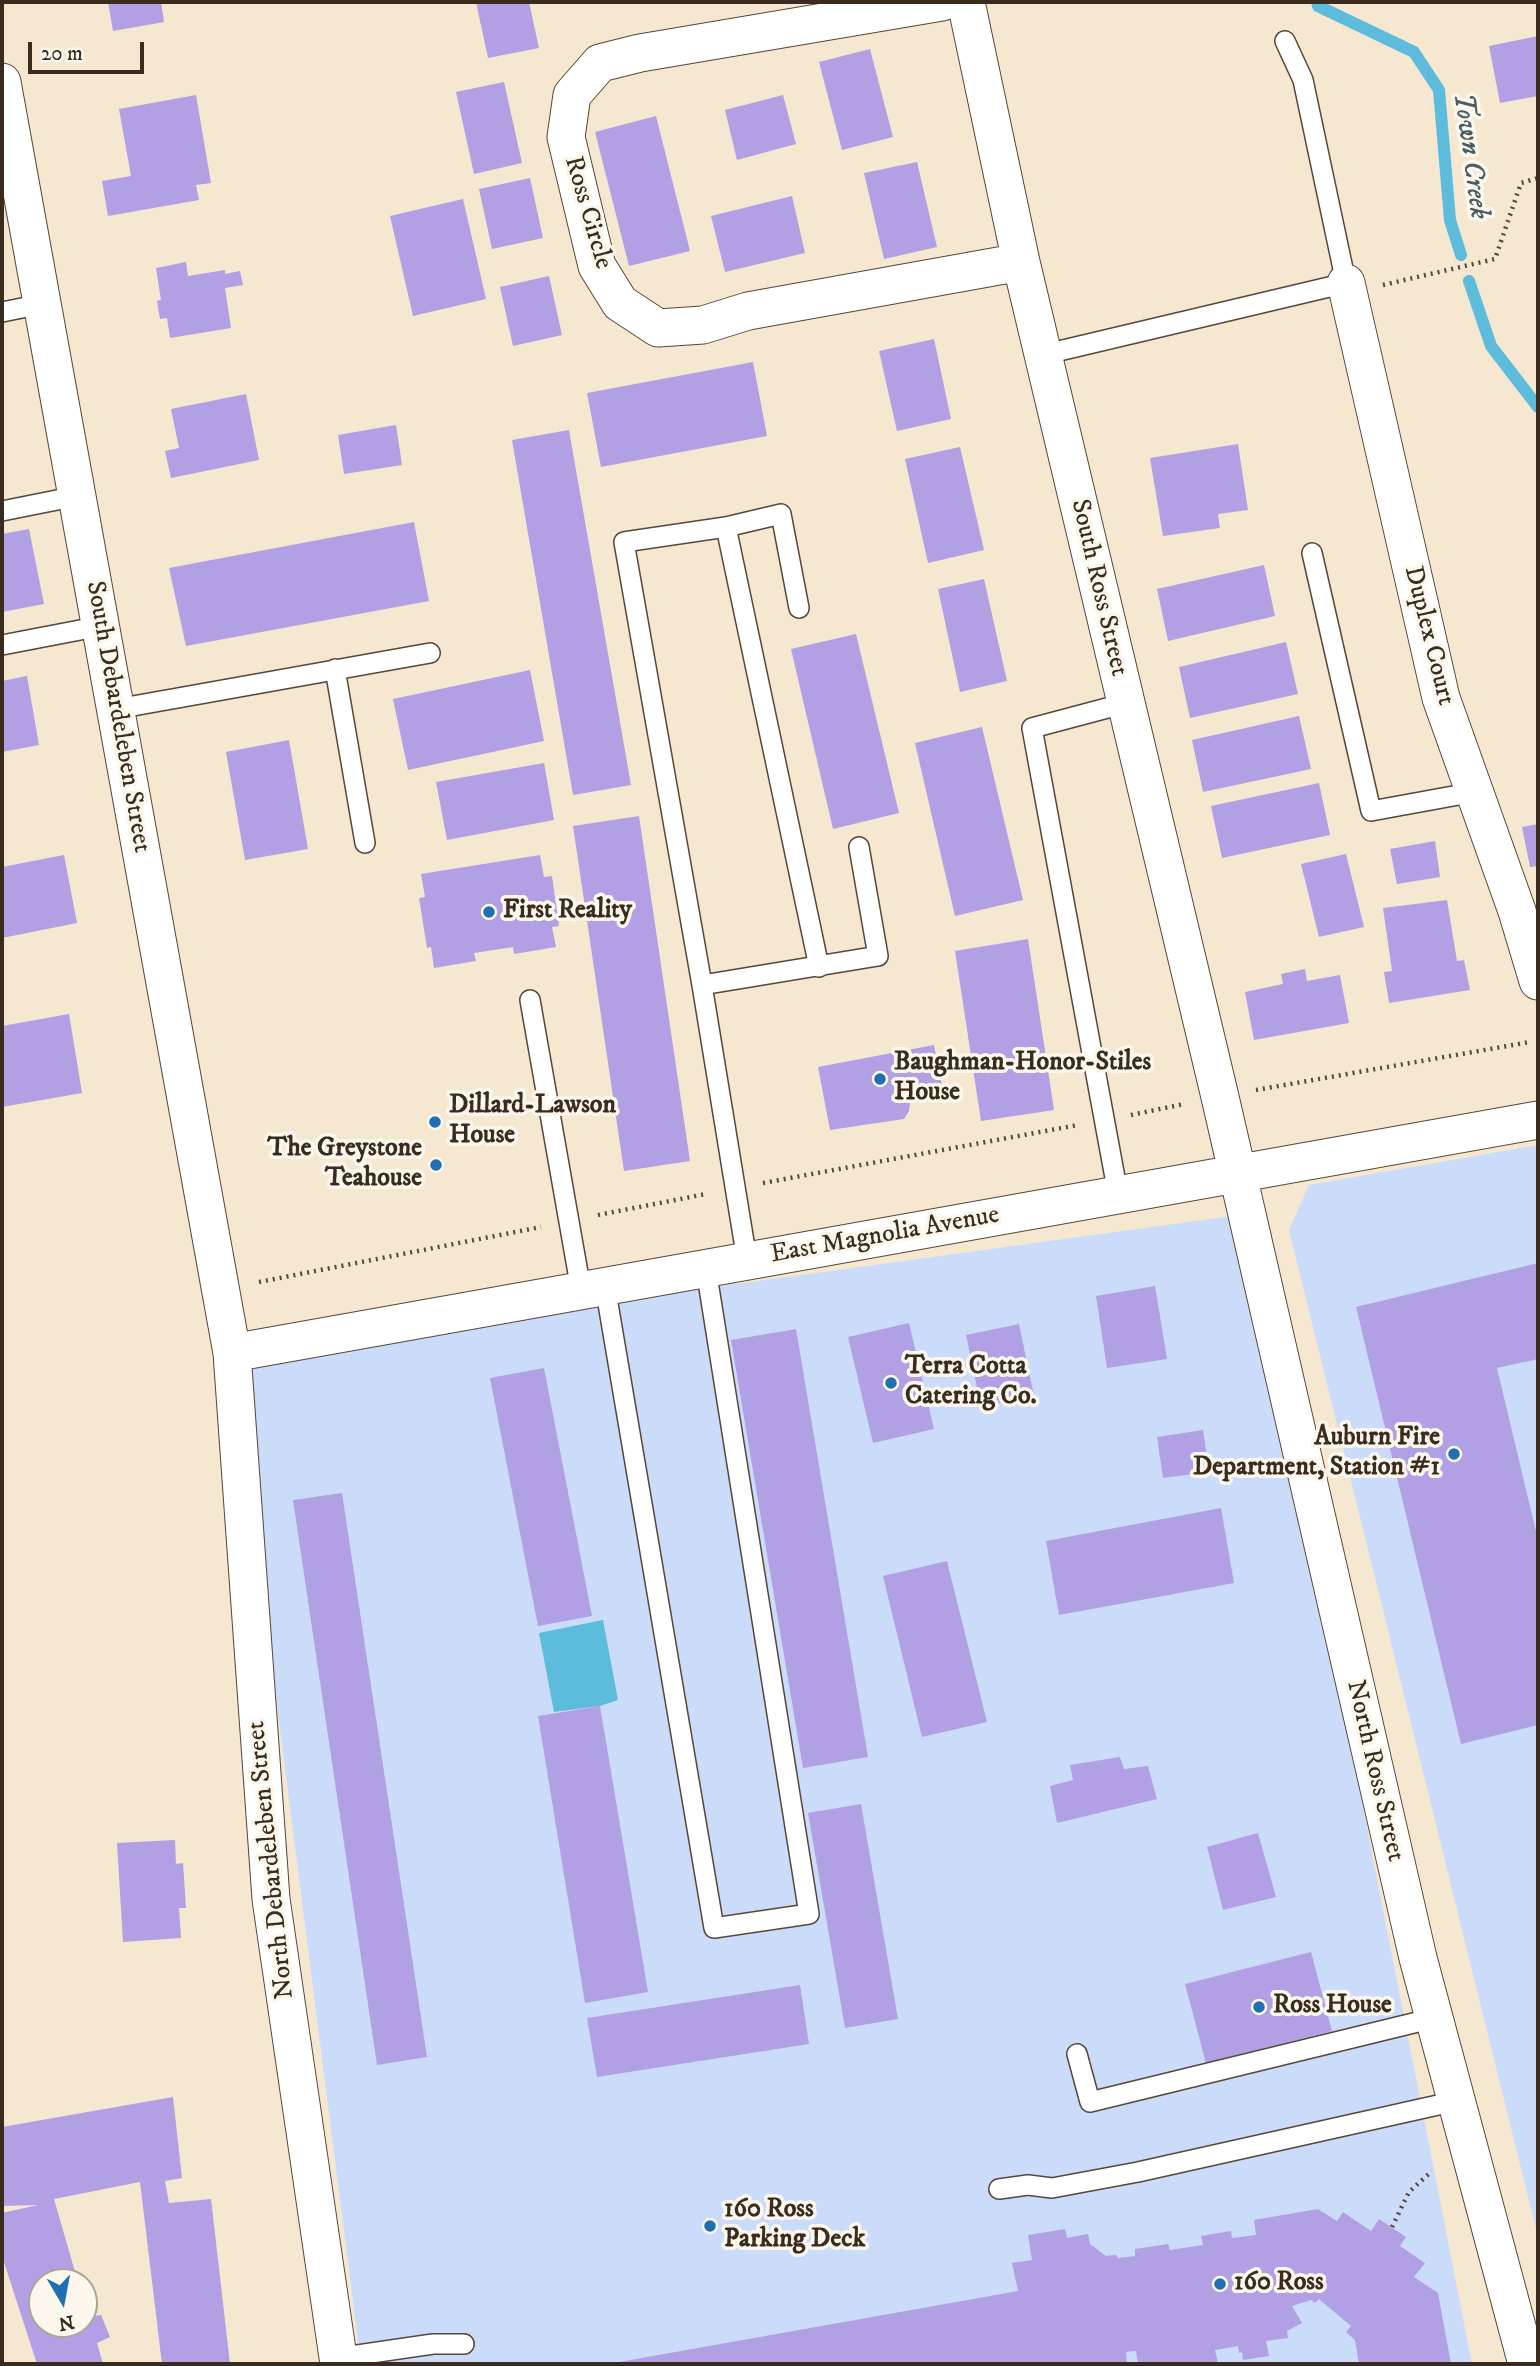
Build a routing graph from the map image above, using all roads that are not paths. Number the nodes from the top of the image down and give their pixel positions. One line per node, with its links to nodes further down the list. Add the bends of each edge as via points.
1 (942, 2): 5 (street, Ross Circle, via 600,63 572,95 566,137 597,266 620,303 658,328 703,325 748,311)
2 (966, 2): 5 (street, South Ross Street)
3 (1285, 41): 6 (lane, via 1303,80)
4 (2, 82): 7 (street, South Debardeleben Street)
5 (1021, 262): 9 (street, South Ross Street)
6 (1347, 288): 9 (lane); 21 (street, Duplex Court, via 1441,698)
7 (42, 304): 8 (lane); 10 (street, South Debardeleben Street)
8 (2, 312)
9 (1042, 355): 19 (street, South Ross Street)
10 (77, 496): 11 (lane); 15 (street, South Debardeleben Street)
11 (2, 511)
12 (726, 527): 14 (lane, via 781,514); 24 (lane); 26 (lane, via 624,542)
13 (1312, 553): 21 (lane, via 1371,811)
14 (799, 608)
15 (101, 626): 16 (lane); 20 (street, South Debardeleben Street)
16 (2, 645)
17 (430, 653): 18 (lane)
18 (335, 670): 20 (lane); 22 (lane)
19 (1126, 703): 29 (street, South Ross Street); 30 (lane, via 1032,727)
20 (116, 709): 34 (street, South Debardeleben Street)
21 (1475, 792): 25 (street, Duplex Court)
22 (365, 843)
23 (859, 847): 24 (lane, via 878,956)
24 (819, 967): 26 (lane)
25 (1538, 981)
26 (702, 985): 31 (lane)
27 (530, 1000): 33 (lane)
28 (1538, 1120): 29 (street, East Magnolia Avenue)
29 (1238, 1173): 30 (street, East Magnolia Avenue); 35 (street, North Ross Street)
30 (1118, 1194): 31 (street, East Magnolia Avenue)
31 (747, 1261): 32 (street, East Magnolia Avenue)
32 (706, 1269): 33 (street, East Magnolia Avenue); 33 (lane, via 809,1914 714,1928)
33 (593, 1288): 34 (street, East Magnolia Avenue)
34 (232, 1353): 40 (street, North Debardeleben Street, via 271,1899)
35 (1434, 2018): 36 (lane, via 1090,2102); 37 (street, North Ross Street)
36 (1077, 2054)
37 (1456, 2101): 38 (lane, via 1138,2172 1052,2188); 41 (street, North Ross Street)
38 (999, 2189)
39 (464, 2344): 40 (lane, via 433,2344)
40 (338, 2361)
41 (1527, 2364)

